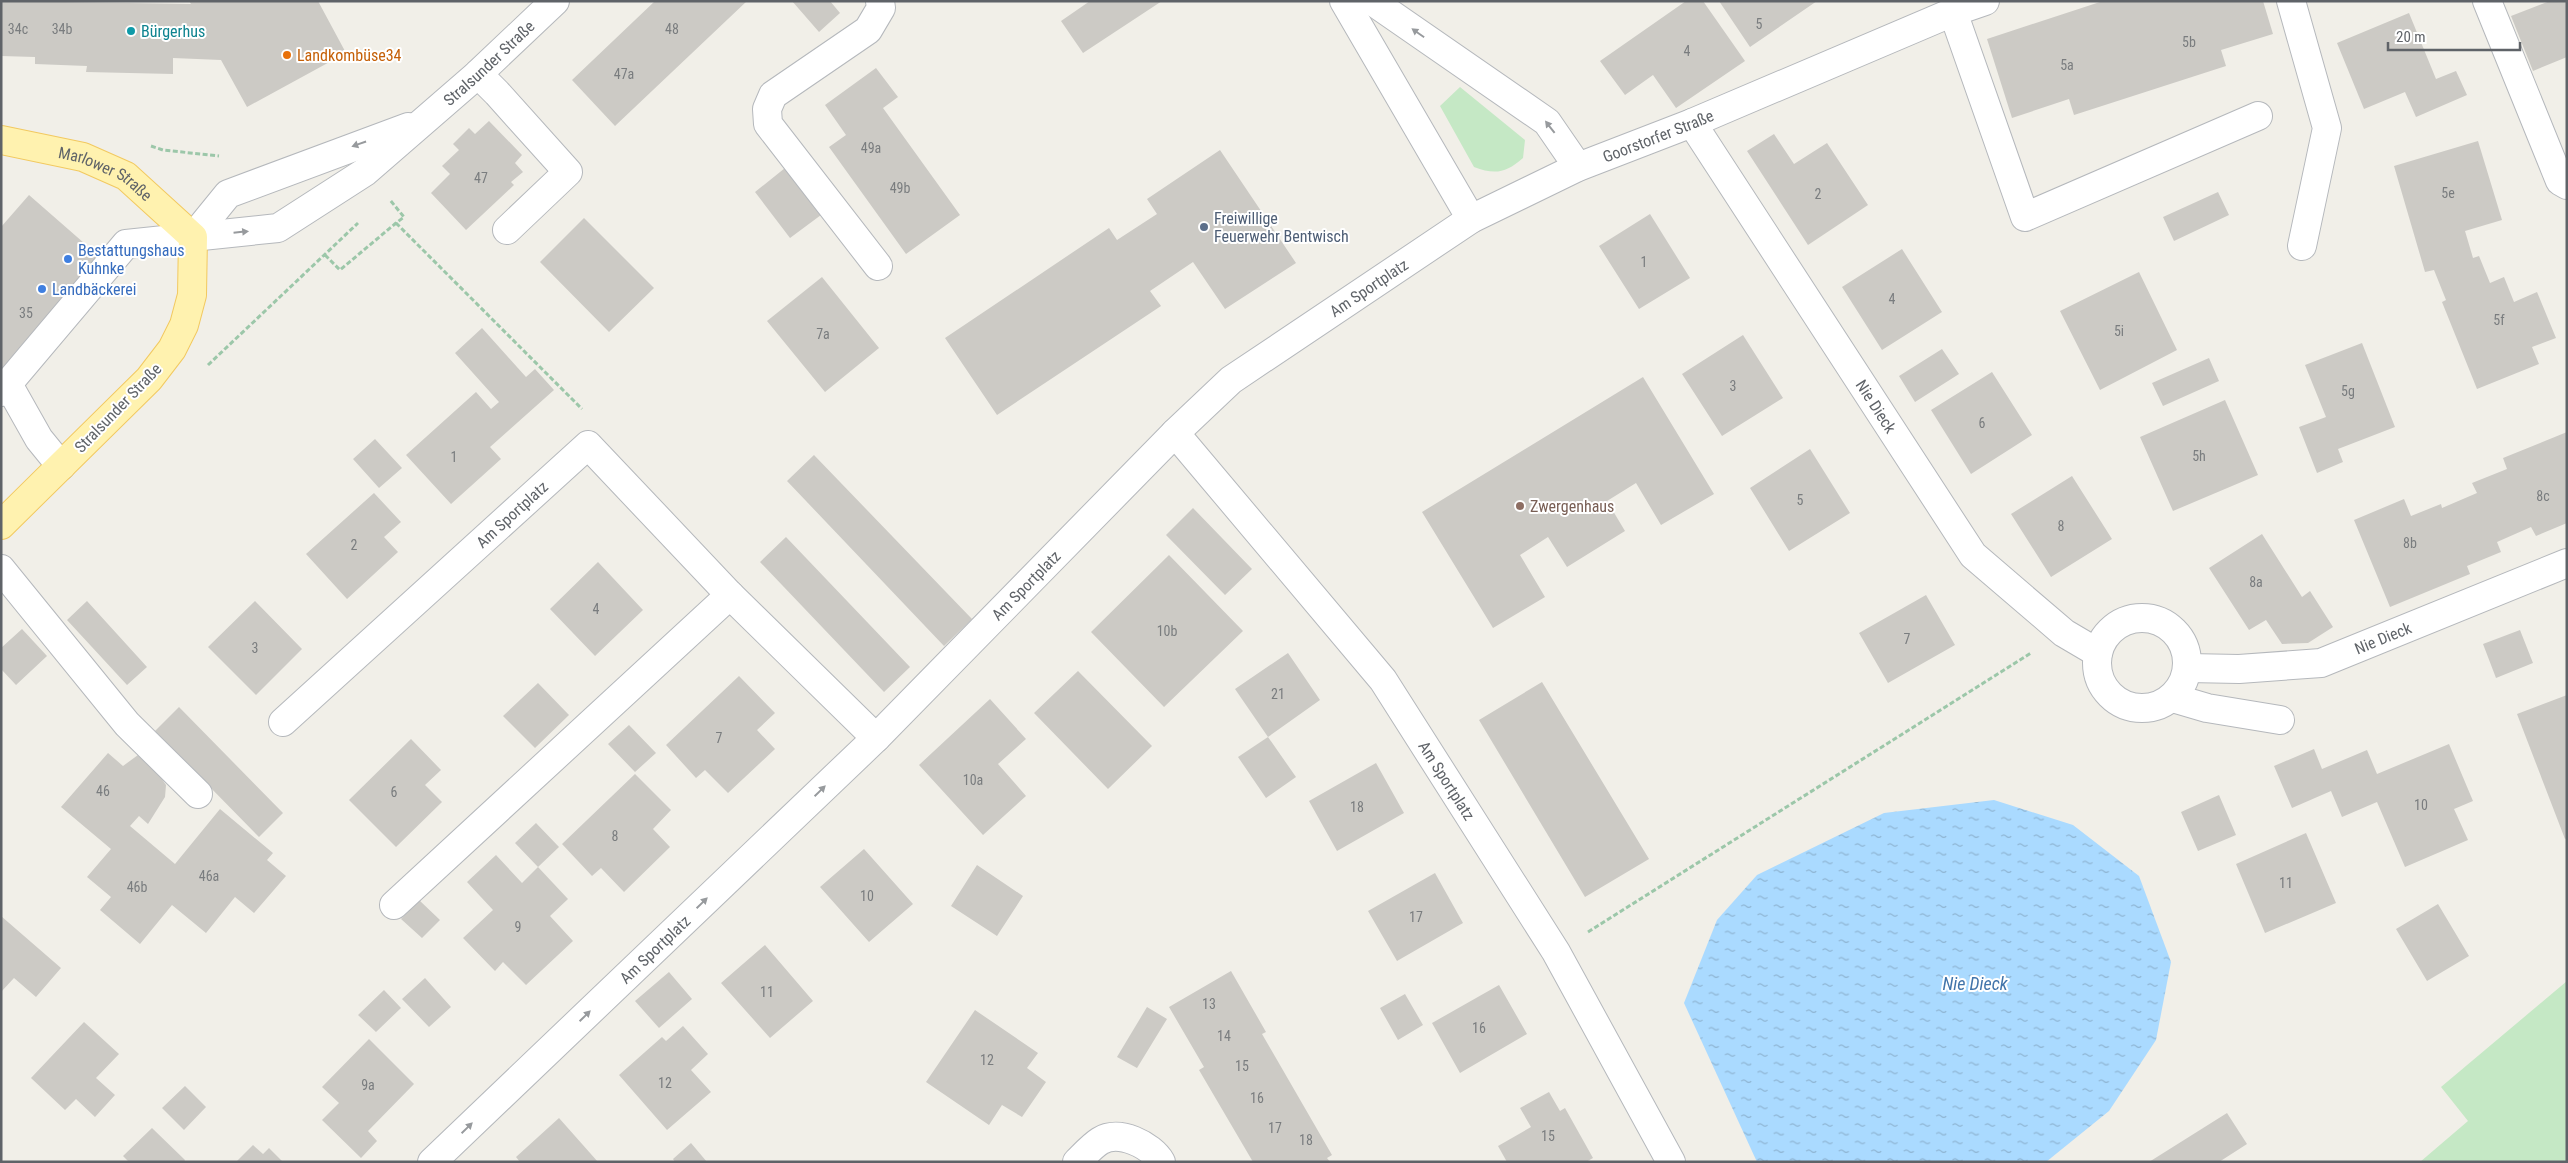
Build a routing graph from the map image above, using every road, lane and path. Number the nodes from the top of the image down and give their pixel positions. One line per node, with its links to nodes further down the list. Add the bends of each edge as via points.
1 (556, 1): 9 (street, Stralsunder Straße)
2 (880, 1): 26 (street, via 881,8 868,30 773,95 767,108 768,124)
3 (1344, 1): 20 (street)
4 (1372, 1): 16 (street, one-way to 4, via 1547,122)
5 (1985, 1): 8 (street, Goorstorfer Straße)
6 (2291, 1): 24 (street, via 2327,128)
7 (2487, 1): 17 (street, via 2560,181)
8 (1952, 12): 10 (street, via 2025,217); 12 (street, Goorstorfer Straße)
9 (478, 74): 11 (street, Stralsunder Straße); 22 (street, via 568,172)
10 (2258, 116)
11 (422, 122): 23 (street, Stralsunder Straße, one-way to 23, via 228,194); 23 (street, Stralsunder Straße, one-way to 11, via 278,228 365,172)
12 (1692, 123): 16 (street, Goorstorfer Straße); 36 (street, Nie Dieck, via 1974,555)
13 (1, 140): 23 (main road, Marlower Straße, via 83,157 126,176)
14 (145, 144): 15 (path, via 163,150)
15 (220, 156)
16 (1578, 167): 20 (street, Am Sportplatz)
17 (2567, 185)
18 (394, 205): 21 (path, via 404,217)
19 (364, 218): 25 (path)
20 (1471, 219): 29 (street, Am Sportplatz, via 1231,380)
21 (396, 223): 25 (path, via 340,270); 30 (path, via 594,421)
22 (507, 230)
23 (193, 238): 28 (street, via 126,244); 31 (main road, Stralsunder Straße, via 192,295 172,350 149,379)
24 (2302, 246)
25 (325, 254): 27 (path)
26 (878, 266)
27 (202, 371)
28 (5, 388): 31 (street)
29 (1175, 433): 42 (street, Am Sportplatz); 45 (street, Am Sportplatz, via 1383,680)
30 (588, 445): 35 (street); 41 (street, Am Sportplatz)
31 (61, 466): 32 (main road, Stralsunder Straße)
32 (1, 525)
33 (2567, 563): 38 (street, Nie Dieck, via 2321,663 2239,669)
34 (1, 569): 43 (street, via 127,724)
35 (730, 595): 42 (street); 44 (street)
36 (2064, 633): 37 (street, Nie Dieck); 45 (path)
37 (2098, 653): 38 (street, via 2106,635 2121,623 2140,617 2159,621 2175,631 2186,648); 39 (street, via 2097,672 2104,690 2118,703 2137,709 2156,707)
38 (2188, 668): 39 (street, via 2184,684)
39 (2173, 698): 40 (street, via 2208,708)
40 (2280, 720)
41 (283, 722)
42 (876, 738): 46 (street, Am Sportplatz, one-way to 42)
43 (198, 794)
44 (394, 905)
45 (1556, 952): 49 (street, Am Sportplatz)
46 (432, 1162)
47 (1077, 1162): 48 (street, via 1102,1140 1127,1137 1155,1152)
48 (1161, 1162)
49 (1671, 1162)

